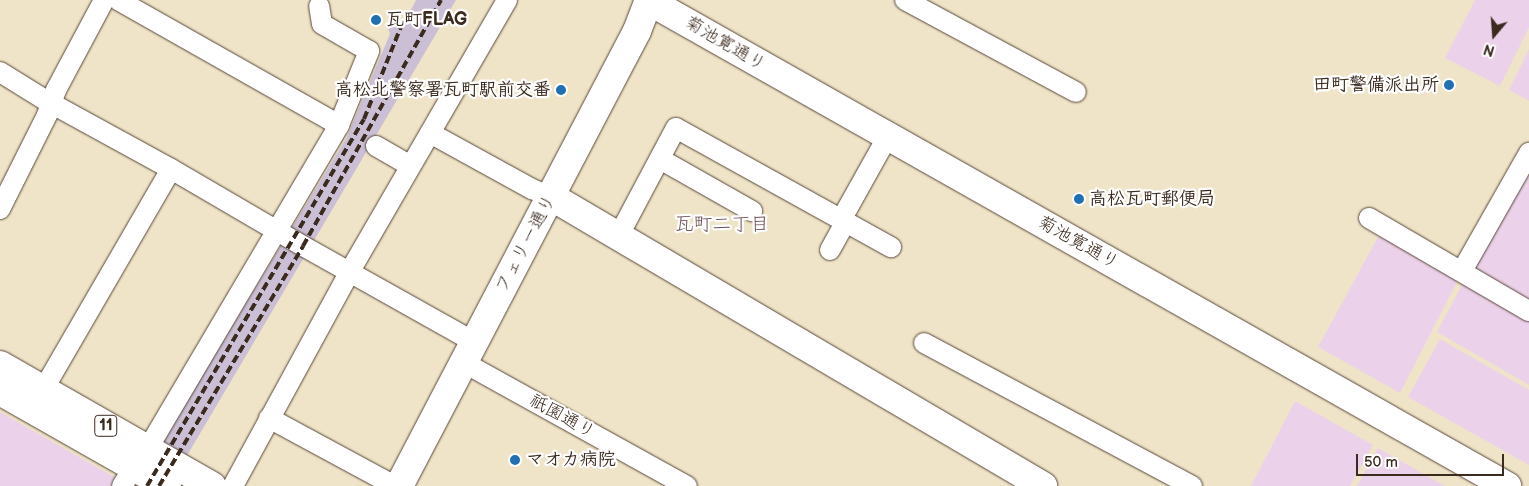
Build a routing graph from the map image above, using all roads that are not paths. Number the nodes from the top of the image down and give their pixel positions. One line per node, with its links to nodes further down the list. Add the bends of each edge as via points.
1 (104, 0): 9 (street)
2 (118, 0): 10 (street)
3 (507, 0): 11 (street)
4 (649, 0): 12 (main road, 菊池寛通り); 18 (main road, フェリー通り, via 637,31)
5 (905, 0): 8 (street)
6 (319, 6): 10 (street, via 322,24 368,51)
7 (0, 72): 9 (street, 祇園通り)
8 (1076, 92)
9 (51, 103): 17 (street, 祇園通り); 19 (street)
10 (339, 126): 23 (street)
11 (430, 133): 16 (street); 18 (street)
12 (888, 136): 22 (street); 44 (main road, 菊池寛通り)
13 (376, 146): 16 (street)
14 (1529, 153): 28 (street)
15 (660, 159): 20 (street); 22 (street, via 676,128); 24 (street)
16 (410, 166): 27 (street)
17 (171, 169): 23 (street, 祇園通り); 33 (street)
18 (552, 197): 24 (main road); 31 (main road, フェリー通り)
19 (0, 209)
20 (752, 211)
21 (1369, 218): 28 (street)
22 (841, 220): 25 (street); 26 (street, via 844,225)
23 (278, 231): 27 (street, 祇園通り); 36 (street)
24 (619, 235): 42 (main road)
25 (892, 247)
26 (830, 250)
27 (350, 271): 31 (street, 祇園通り); 35 (street)
28 (1462, 271): 29 (street)
29 (1529, 311)
30 (924, 342): 43 (street)
31 (469, 352): 37 (main road, フェリー通り); 41 (street, 祇園通り)
32 (0, 365): 33 (main road, 11)
33 (43, 390): 36 (main road, 11)
34 (0, 391): 36 (main road, 11)
35 (269, 418): 37 (street); 40 (street)
36 (134, 467): 38 (main road, 11); 39 (main road, 11)
37 (402, 485)
38 (167, 486)
39 (212, 486)
40 (233, 486)
41 (687, 486)
42 (1044, 486)
43 (1192, 486)
44 (1507, 486)

